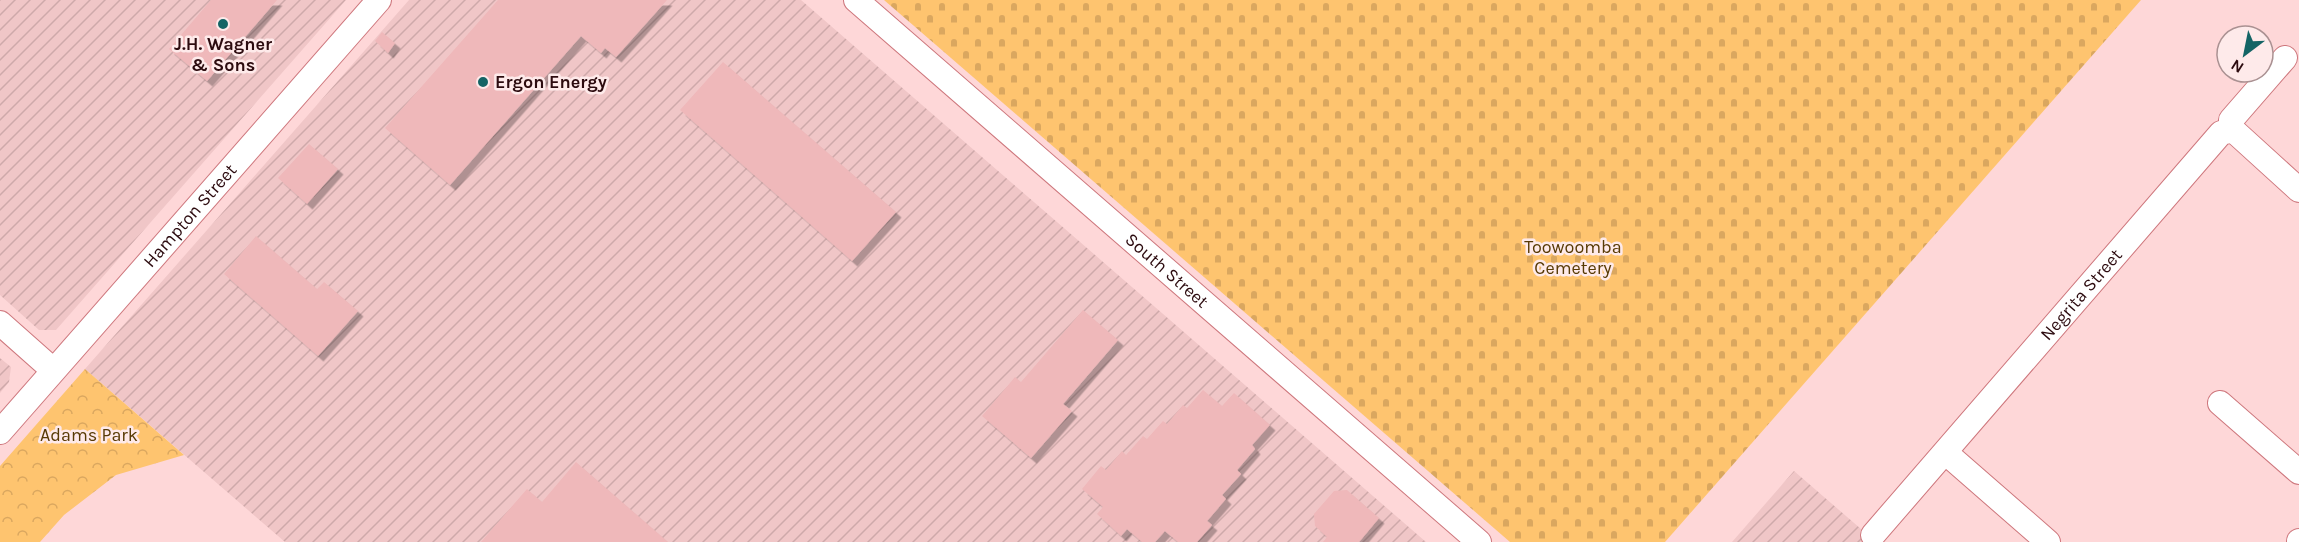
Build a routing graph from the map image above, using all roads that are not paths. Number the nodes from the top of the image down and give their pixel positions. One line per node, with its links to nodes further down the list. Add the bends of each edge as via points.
1 (379, 0): 7 (street, Hampton Street)
2 (856, 0): 13 (street, South Street)
3 (2285, 58): 4 (street, Negrita Street, via 2231,120)
4 (2233, 130): 5 (street); 10 (street, Negrita Street, via 2221,134)
5 (2299, 190)
6 (0, 323): 7 (street)
7 (53, 370): 9 (street, Hampton Street)
8 (2220, 403): 11 (street)
9 (0, 432)
10 (1946, 453): 12 (street, Negrita Street); 14 (street)
11 (2299, 472)
12 (1873, 535)
13 (1479, 542)
14 (2048, 542)

